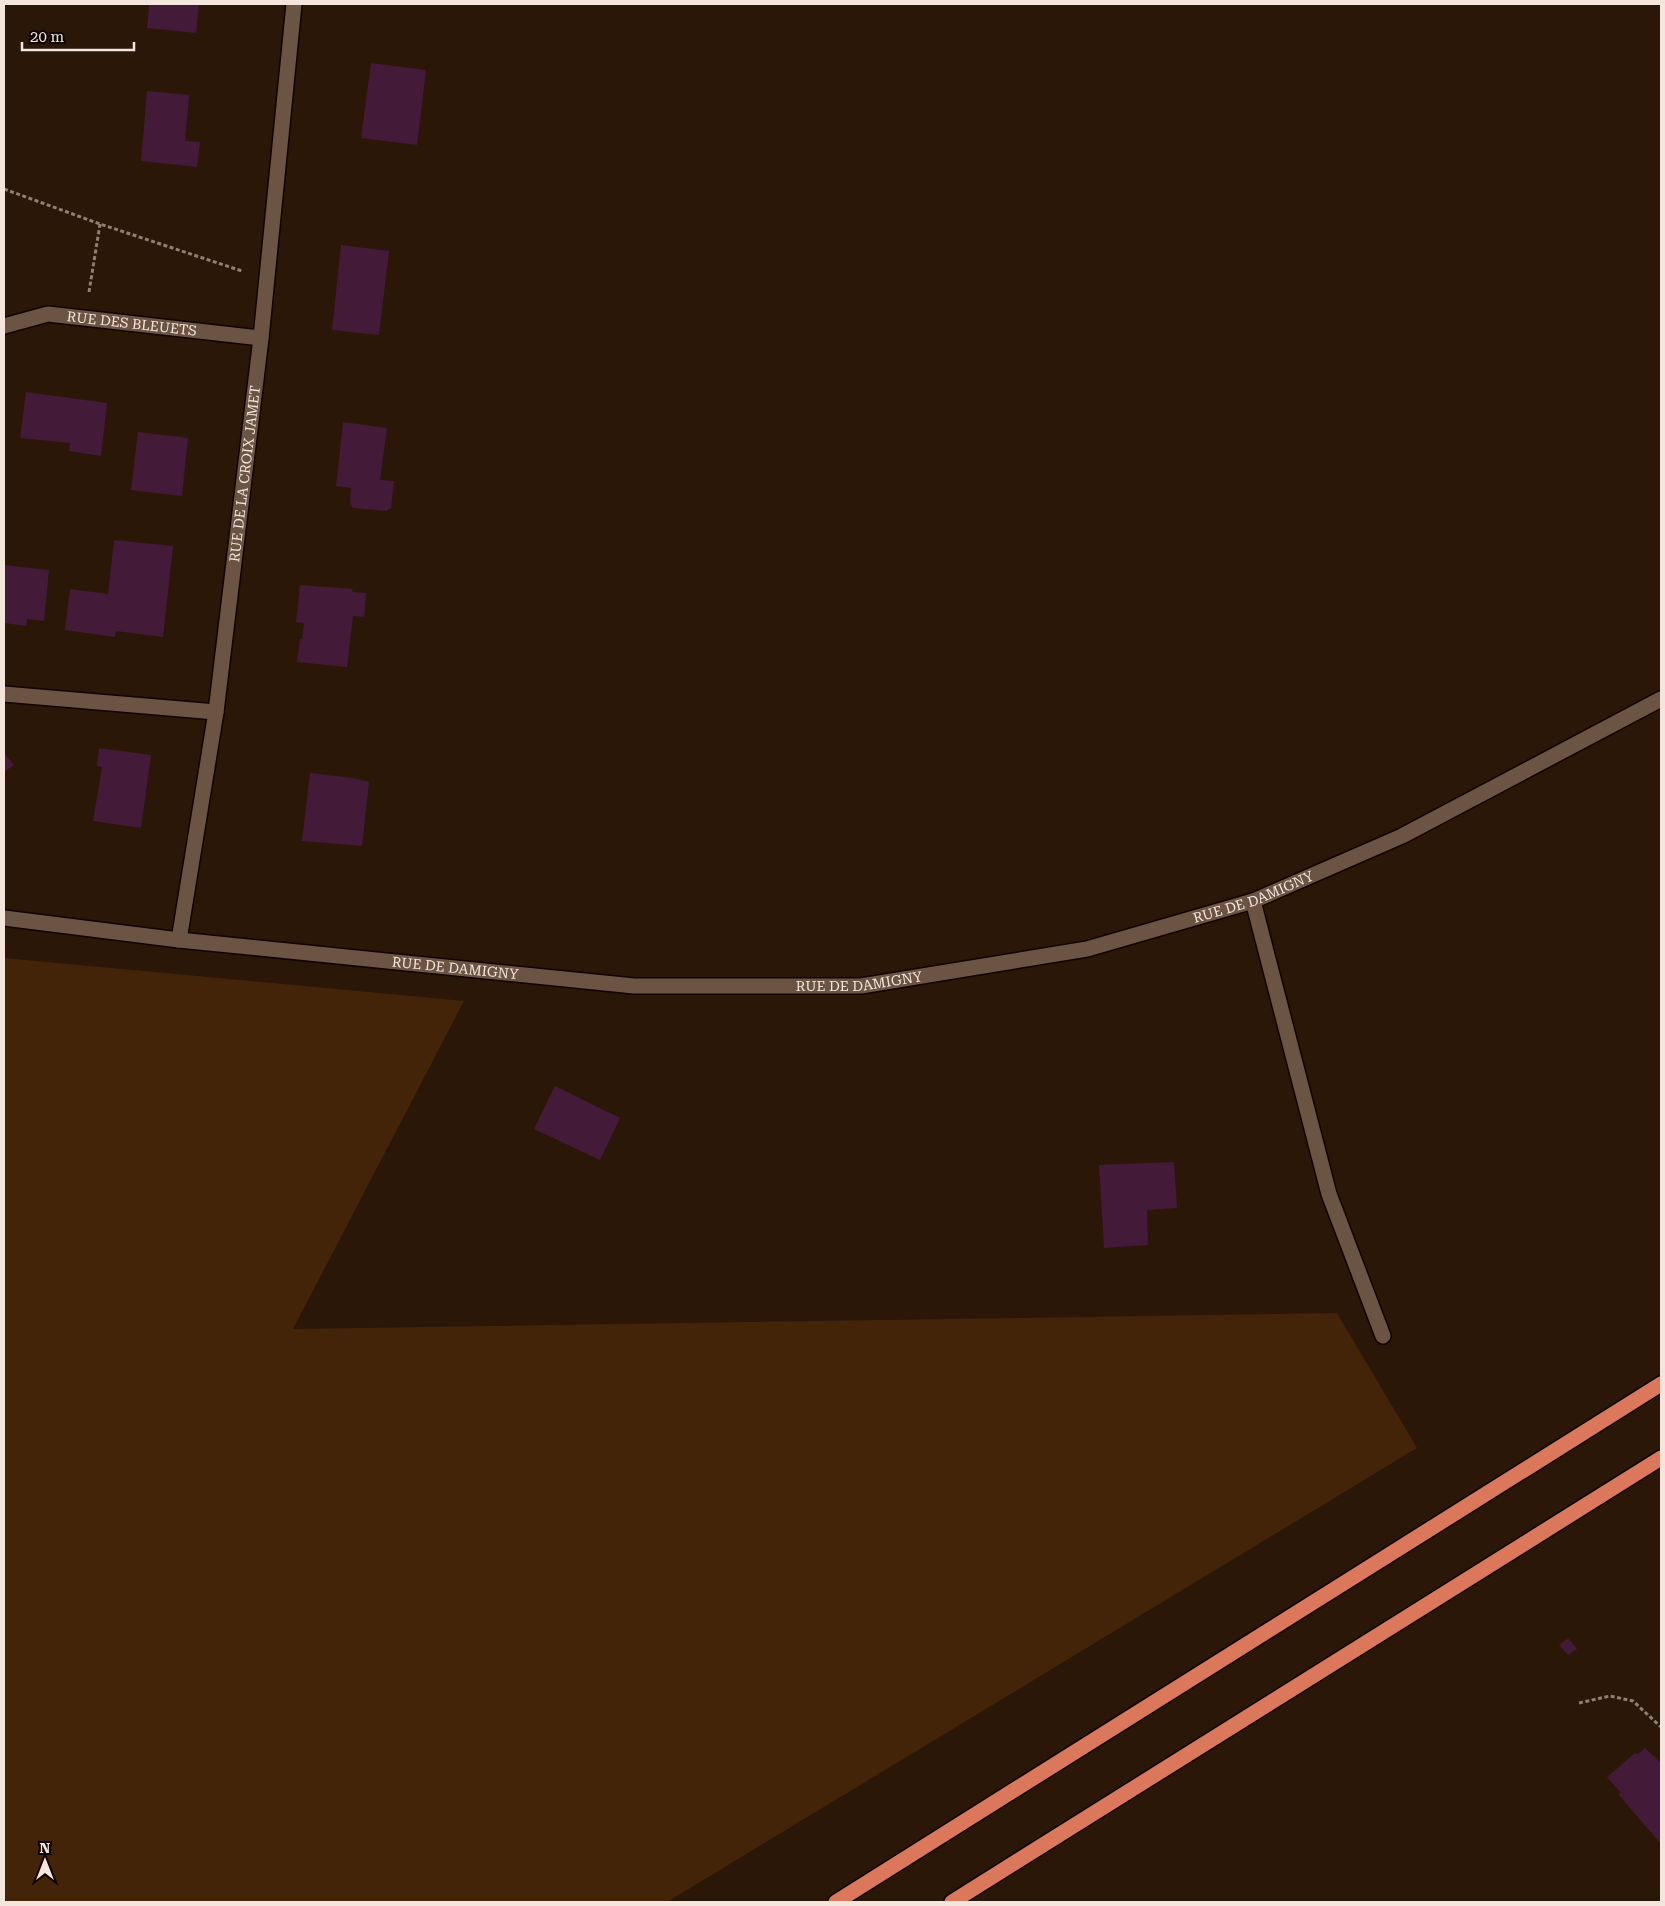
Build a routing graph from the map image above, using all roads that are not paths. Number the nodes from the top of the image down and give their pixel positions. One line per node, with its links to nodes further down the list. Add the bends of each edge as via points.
1 (294, 4): 3 (street, RUE DE LA CROIX JAMET)
2 (4, 326): 3 (street, RUE DES BLEUETS, via 48,314)
3 (261, 338): 6 (street, RUE DE LA CROIX JAMET)
4 (4, 694): 6 (street)
5 (1661, 698): 7 (street, RUE DE DAMIGNY, via 1402,836)
6 (216, 712): 9 (street, RUE DE LA CROIX JAMET)
7 (1253, 901): 9 (street, RUE DE DAMIGNY, via 1087,949 861,986 634,986); 10 (street, via 1330,1194)
8 (4, 918): 9 (street, RUE DE DAMIGNY)
9 (179, 940)
10 (1383, 1336)
11 (1661, 1384): 13 (highway)
12 (1661, 1458): 14 (highway)
13 (836, 1902)
14 (952, 1902)

